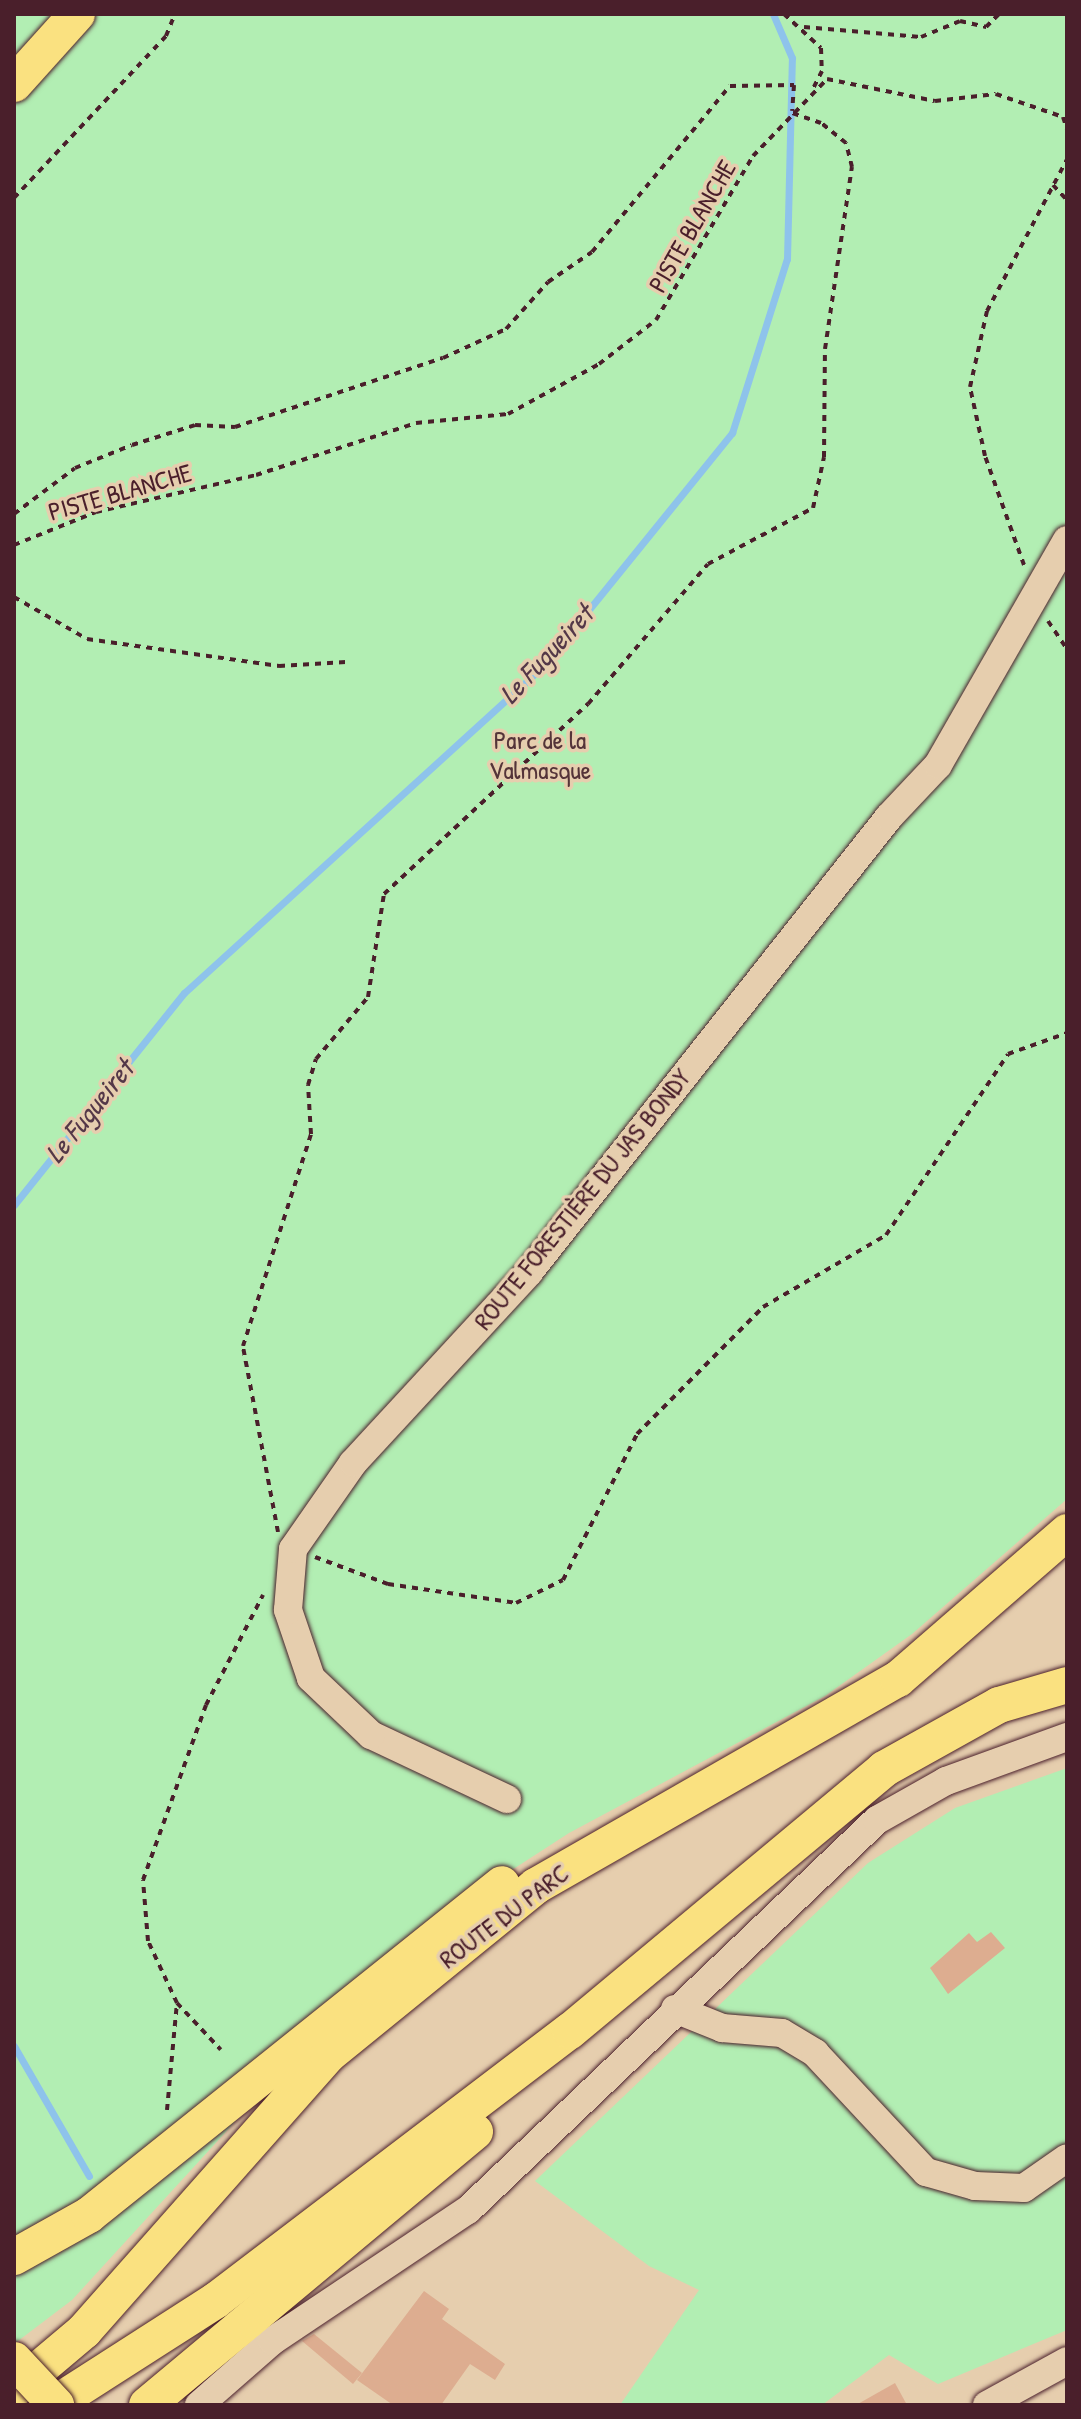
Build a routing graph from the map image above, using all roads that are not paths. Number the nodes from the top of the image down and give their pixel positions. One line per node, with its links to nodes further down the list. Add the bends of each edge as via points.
1 (77, 14): 2 (main road)
2 (14, 84)
3 (1067, 540): 10 (street, ROUTE FORESTIÈRE DU JAS BONDY, via 938,765 529,1272 353,1463 293,1549 288,1610 311,1678 371,1735)
4 (1067, 1532): 9 (main road, ROUTE DU PARC, via 898,1679)
5 (1067, 1685): 7 (main road)
6 (1067, 1704): 7 (street)
7 (999, 1705): 13 (main road, via 884,1769)
8 (1067, 1737): 11 (street, via 946,1781 877,1820)
9 (708, 1786): 12 (main road, via 648,1804 494,1889); 19 (main road, ROUTE DU PARC, via 536,1886 328,2055 84,2331)
10 (507, 1799)
11 (675, 2009): 14 (street, via 722,2028 782,2033 815,2053 926,2172 975,2186 1024,2188); 22 (street, via 468,2210 272,2341)
12 (341, 2012): 15 (main road, via 89,2215); 16 (main road, via 95,2295 57,2329)
13 (570, 2031): 20 (main road, via 215,2301); 21 (main road, via 482,2126)
14 (1067, 2158)
15 (14, 2257)
16 (14, 2350)
17 (14, 2360): 20 (main road, bridge)
18 (1067, 2361): 23 (street)
19 (14, 2390)
20 (54, 2405)
21 (147, 2405)
22 (199, 2405)
23 (987, 2405)

